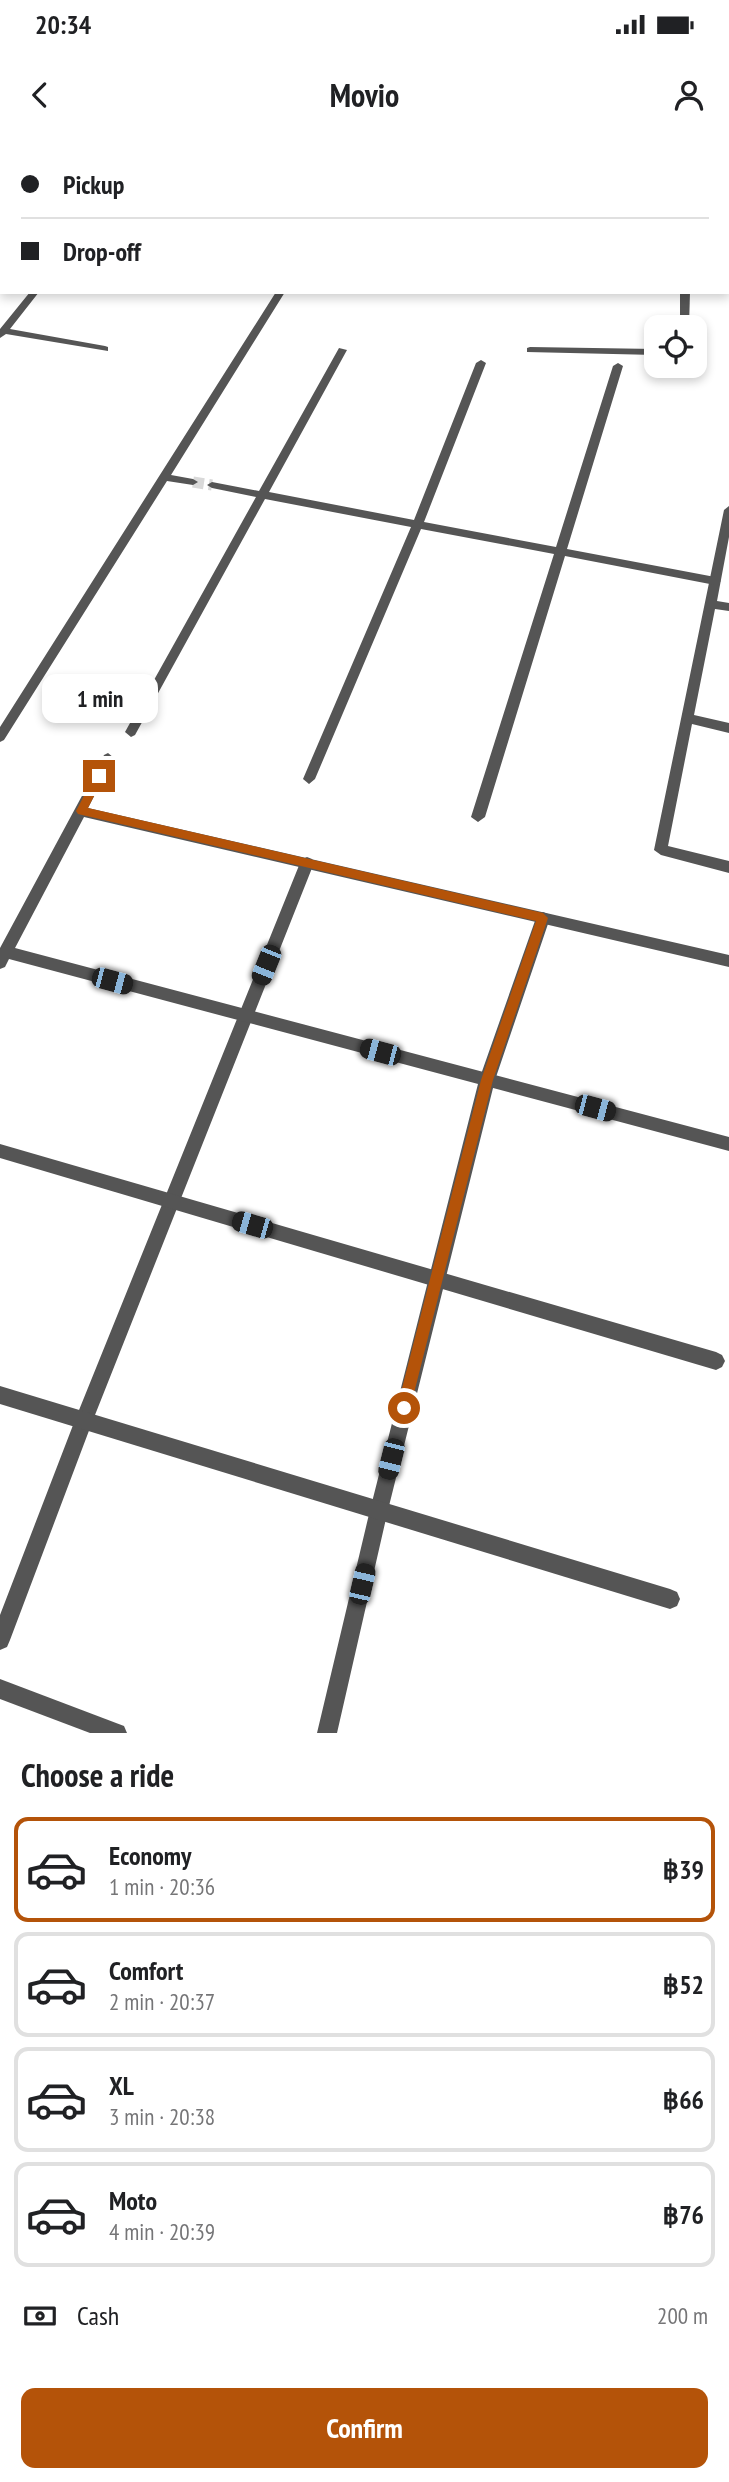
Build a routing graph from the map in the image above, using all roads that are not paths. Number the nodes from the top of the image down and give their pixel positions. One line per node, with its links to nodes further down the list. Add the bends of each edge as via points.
1 (33, 294): 5 (street)
2 (280, 294): 12 (street)
3 (685, 294): 4 (street)
4 (685, 315)
5 (2, 333): 6 (street)
6 (106, 349)
7 (342, 350): 15 (street)
8 (530, 350): 9 (street)
9 (644, 352)
10 (481, 363): 17 (street)
11 (618, 366): 18 (street)
12 (162, 477): 13 (street); 25 (street)
13 (193, 482)
14 (212, 485): 15 (street)
15 (263, 495): 17 (street); 24 (street)
16 (729, 510): 19 (street)
17 (417, 526): 18 (street); 27 (street)
18 (561, 554): 19 (street); 29 (street)
19 (715, 581): 20 (street)
20 (710, 604): 21 (street); 22 (street)
21 (729, 607)
22 (688, 718): 23 (street); 31 (street, via 661,850)
23 (729, 728)
24 (131, 732)
25 (0, 737)
26 (108, 758): 28 (street)
27 (309, 779)
28 (81, 811): 30 (street); 33 (street)
29 (478, 817)
30 (307, 863): 32 (street); 35 (street)
31 (729, 867)
32 (543, 918): 34 (street); 36 (street)
33 (3, 958): 35 (street)
34 (729, 961)
35 (246, 1016): 36 (street); 39 (street)
36 (487, 1080): 37 (street); 40 (street)
37 (729, 1144)
38 (0, 1151): 39 (street)
39 (174, 1202): 40 (street); 43 (street)
40 (436, 1279): 41 (street); 44 (street)
41 (716, 1361)
42 (0, 1395): 43 (street)
43 (84, 1420): 44 (street); 46 (street)
44 (379, 1510): 45 (street); 49 (street)
45 (670, 1599)
46 (0, 1640)
47 (0, 1689): 48 (street)
48 (117, 1733)
49 (327, 1733)

